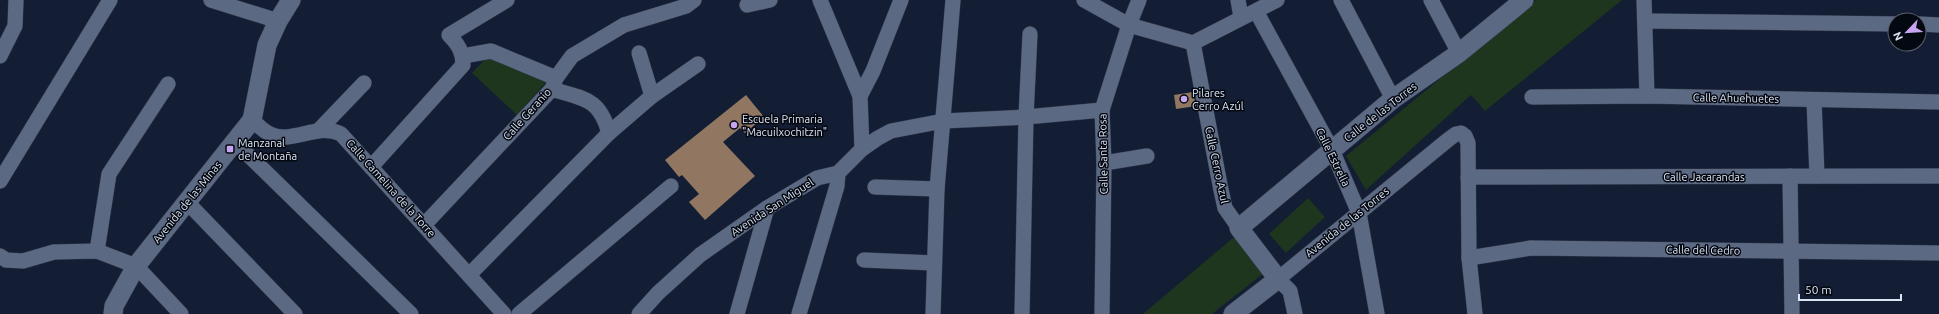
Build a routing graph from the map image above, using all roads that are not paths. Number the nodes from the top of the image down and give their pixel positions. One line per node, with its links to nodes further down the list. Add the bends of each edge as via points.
1 (16, 0): 32 (street, via 15,26)
2 (110, 0): 62 (street)
3 (211, 0): 22 (street)
4 (291, 0): 22 (street, Avenida de las Minas)
5 (507, 0): 33 (street, via 449,36 457,43)
6 (770, 0): 19 (street)
7 (820, 0): 39 (street)
8 (901, 0): 39 (street, via 873,71)
9 (953, 0): 48 (street)
10 (1084, 0): 26 (street)
11 (1139, 0): 26 (street, Calle Santa Rosa)
12 (1238, 0): 21 (street)
13 (1277, 0): 20 (street)
14 (1341, 0): 42 (street)
15 (1431, 0): 31 (street)
16 (1524, 0): 31 (street, Calle de las Torres)
17 (1644, 0): 23 (street)
18 (690, 3): 37 (street, Calle Geranio, via 624,25 572,56)
19 (746, 5)
20 (1256, 11): 21 (street); 53 (street, Calle Estrella)
21 (1241, 17): 29 (street)
22 (278, 21): 47 (street, Avenida de las Minas, via 267,45)
23 (1645, 21): 24 (street); 40 (street)
24 (1887, 24)
25 (1927, 24): 27 (street)
26 (1129, 25): 29 (street); 45 (street, Calle Santa Rosa)
27 (1939, 25)
28 (1030, 34): 46 (street)
29 (1192, 43): 70 (street, Calle Cerro Azul, via 1221,190 1226,208)
30 (640, 53): 38 (street)
31 (1459, 53): 42 (street, Calle de las Torres)
32 (0, 56)
33 (463, 56): 37 (street, via 491,51); 56 (street, via 463,65)
34 (698, 64): 38 (street)
35 (364, 83): 49 (street)
36 (168, 84): 72 (street, via 109,174)
37 (554, 84): 50 (street, via 596,106 605,120); 69 (street, Calle Geranio)
38 (652, 96): 50 (street)
39 (860, 96): 52 (street)
40 (1647, 96): 41 (street, Calle Ahuehuetes); 43 (street, Calle Ahuehuetes)
41 (1532, 97)
42 (1393, 99): 53 (street, Calle de las Torres)
43 (1814, 100): 44 (street, Calle Ahuehuetes); 60 (street)
44 (1939, 102)
45 (1102, 110): 46 (street); 55 (street, Calle Santa Rosa)
46 (1026, 117): 48 (street); 91 (street)
47 (252, 120): 49 (street, Calle Camelina de la Torre, via 270,134 282,137); 51 (street, Avenida de las Minas)
48 (942, 121): 52 (street, via 891,131); 65 (street)
49 (318, 131): 56 (street, Calle Camelina de la Torre, via 334,130 341,134)
50 (609, 133): 79 (street)
51 (235, 142): 66 (street, Avenida de las Minas); 84 (street)
52 (862, 150): 57 (street)
53 (1332, 150): 68 (street, Calle Estrella); 70 (street, Calle de las Torres)
54 (1147, 156): 55 (street)
55 (1104, 163): 92 (street, Calle Santa Rosa)
56 (371, 166): 69 (street, Calle Camelina de la Torre)
57 (838, 174): 67 (street, Avenida San Miguel, via 816,178); 89 (street, via 837,186)
58 (1468, 176): 59 (street, Calle Jacarandas); 68 (street, Avenida de las Torres, via 1468,143 1465,136 1461,133 1456,134); 75 (street)
59 (1790, 176): 60 (street, Calle Jacarandas); 71 (street)
60 (1817, 176): 61 (street, Calle Jacarandas)
61 (1939, 176)
62 (0, 181)
63 (671, 186): 86 (street)
64 (875, 187): 65 (street)
65 (937, 189): 77 (street)
66 (186, 201): 78 (street, Avenida de las Minas); 83 (street)
67 (767, 208): 87 (street, Avenida San Miguel, via 700,255); 88 (street)
68 (1359, 213): 80 (street, Avenida de las Torres); 95 (street, Calle Estrella)
69 (424, 225): 79 (street, Calle Camelina de la Torre)
70 (1239, 228): 80 (street, Calle Cerro Azul)
71 (1790, 250): 73 (street, Calle del Cedro); 75 (street, Calle del Cedro, via 1531,248); 97 (street)
72 (98, 251): 74 (street, via 54,252 23,261 6,260); 78 (street)
73 (1939, 253)
74 (0, 256)
75 (1469, 258): 96 (street)
76 (864, 260): 77 (street)
77 (934, 264): 90 (street)
78 (136, 266): 81 (street, Avenida de las Minas, via 114,306); 82 (street)
79 (469, 275): 85 (street, Calle Camelina de la Torre)
80 (1278, 279): 93 (street, Avenida de las Torres); 94 (street, Calle Cerro Azul, via 1290,291)
81 (113, 314)
82 (181, 314)
83 (295, 314)
84 (411, 314)
85 (504, 314)
86 (519, 314)
87 (639, 314)
88 (737, 314)
89 (799, 314)
90 (933, 314)
91 (1022, 314)
92 (1102, 314)
93 (1233, 314)
94 (1295, 314)
95 (1377, 314)
96 (1475, 314)
97 (1792, 314)

